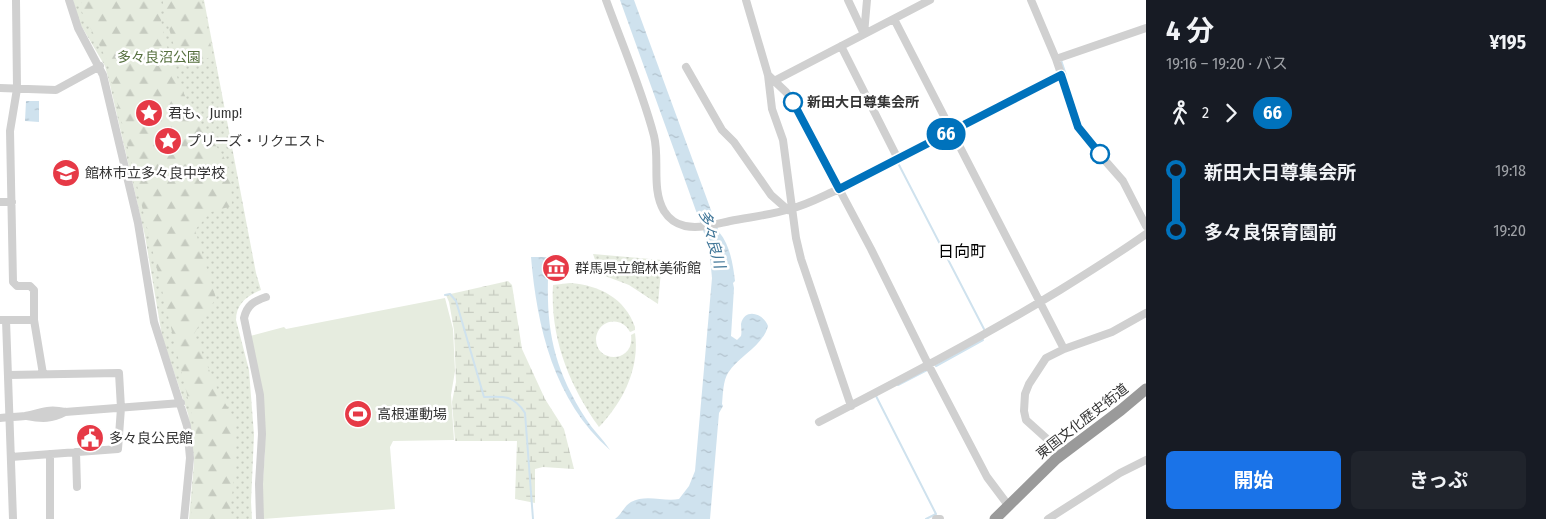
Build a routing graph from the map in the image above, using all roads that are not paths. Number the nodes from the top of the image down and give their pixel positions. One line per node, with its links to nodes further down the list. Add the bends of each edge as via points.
1 (16, 0): 19 (street)
2 (69, 0): 14 (street, via 78,28)
3 (606, 0): 25 (street, via 650,123 656,146 662,207 675,222 694,227)
4 (746, 0): 17 (street)
5 (848, 0): 11 (street)
6 (867, 0): 11 (street)
7 (930, 0): 9 (street)
8 (1031, 0): 13 (street)
9 (894, 19): 11 (street); 20 (street)
10 (1146, 28): 13 (street)
11 (864, 34): 12 (street)
12 (841, 46): 17 (street); 21 (street)
13 (1056, 59): 16 (street)
14 (100, 66): 19 (street, via 56,90); 38 (street, via 138,223 154,322)
15 (686, 67): 25 (street, via 722,130 771,195)
16 (1061, 75): 20 (street); 26 (street, via 1078,127 1123,181)
17 (771, 78): 22 (street, via 793,102); 25 (street, via 772,109 782,140)
18 (0, 88): 19 (street)
19 (17, 89): 24 (street, via 10,131)
20 (952, 131): 21 (street); 29 (street)
21 (898, 159): 22 (street)
22 (839, 189): 25 (street); 34 (street)
23 (0, 202): 24 (street)
24 (12, 202): 32 (street, via 13,282 34,290)
25 (790, 209): 39 (street, via 802,259)
26 (1146, 226)
27 (1146, 234): 29 (street)
28 (266, 297): 54 (street, via 252,302 244,318 260,395)
29 (1040, 302): 33 (street); 34 (street)
30 (1146, 313): 33 (street, via 1112,332)
31 (3, 320): 32 (street); 36 (street)
32 (34, 320): 35 (street)
33 (1064, 349): 46 (street, via 1041,364 1025,394 1024,411 1029,423)
34 (929, 366): 39 (street); 50 (street, via 991,484)
35 (43, 374): 36 (street); 40 (street, via 119,373)
36 (8, 375): 41 (street)
37 (1146, 389): 46 (highway, 東国文化歴史街道)
38 (181, 403): 40 (street); 53 (street, via 190,458)
39 (851, 406): 43 (street)
40 (121, 408): 41 (street, via 66,412 55,418); 44 (street, via 118,449)
41 (9, 417): 42 (street); 47 (street)
42 (0, 418)
43 (819, 422)
44 (76, 452): 45 (street); 49 (street)
45 (50, 454): 47 (street); 52 (street)
46 (1060, 456): 50 (highway, 東国文化歴史街道)
47 (11, 457): 51 (street)
48 (1146, 460): 58 (street)
49 (77, 487)
50 (1008, 505): 57 (highway, 東国文化歴史街道)
51 (13, 519)
52 (50, 519)
53 (184, 519)
54 (260, 519)
55 (936, 519): 56 (street)
56 (940, 519)
57 (995, 519)
58 (1048, 519)

